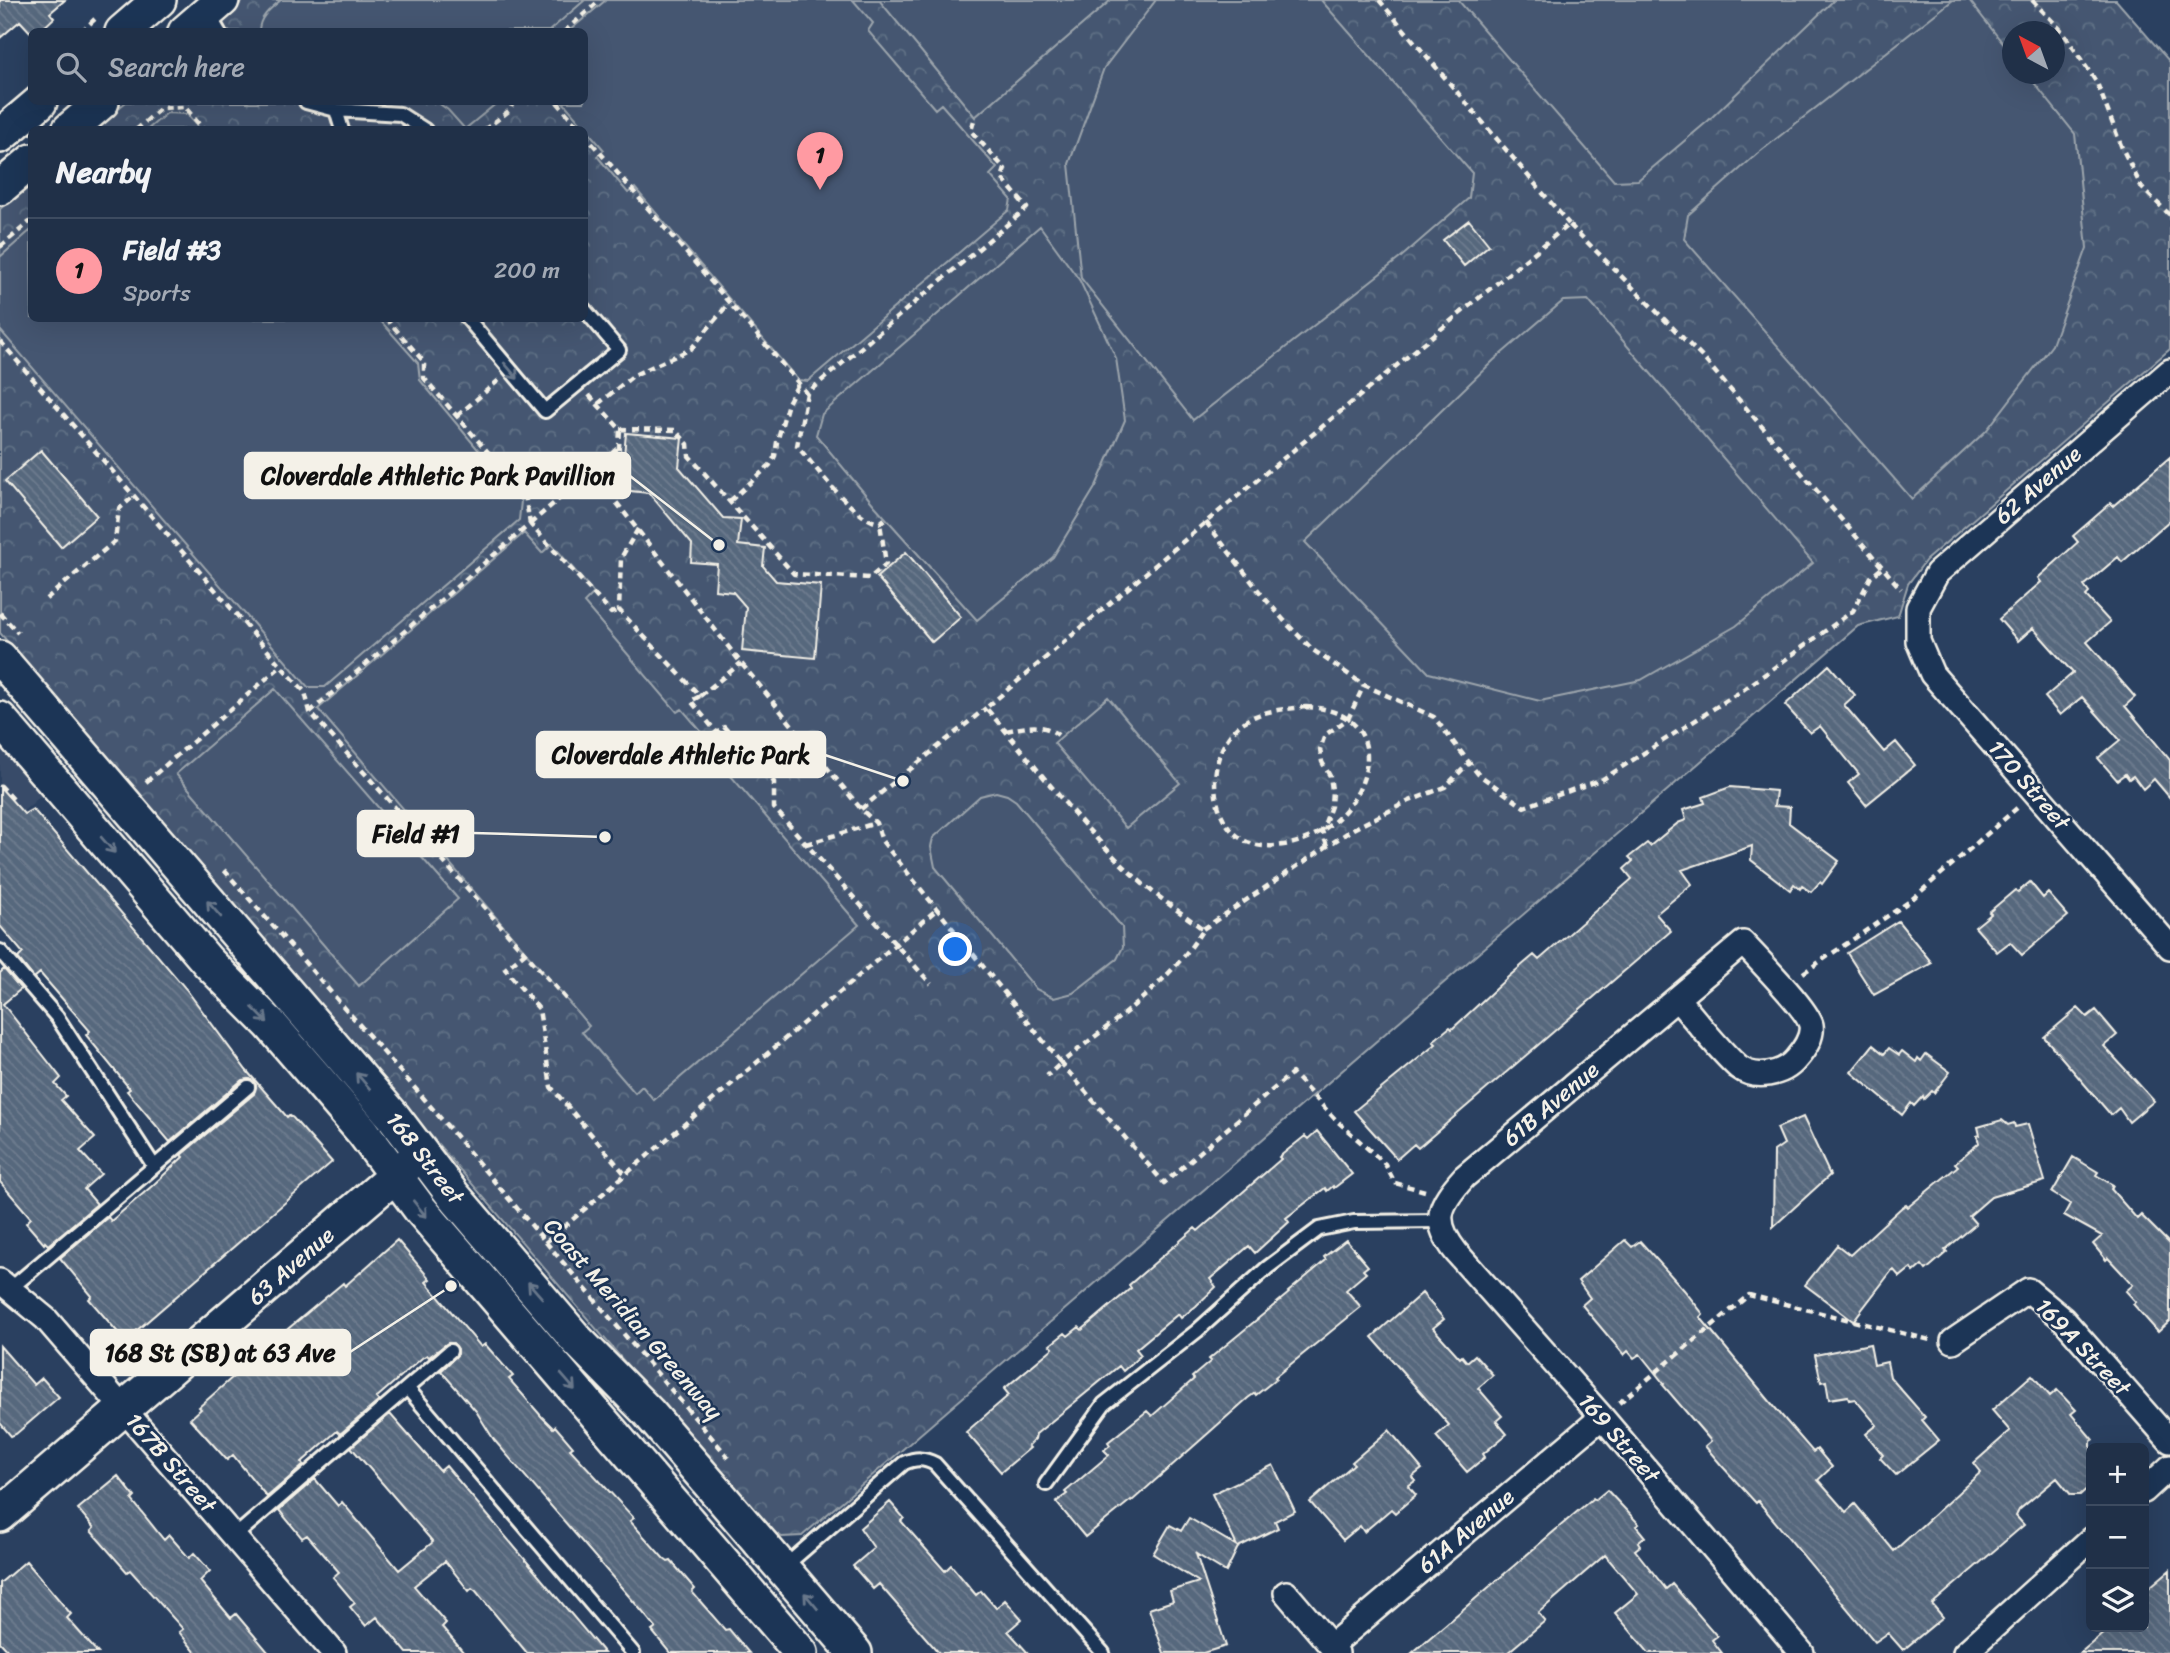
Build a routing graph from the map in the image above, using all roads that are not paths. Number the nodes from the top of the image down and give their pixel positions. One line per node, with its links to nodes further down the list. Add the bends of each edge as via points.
1 (159, 0): 2 (main road)
2 (127, 28)
3 (36, 105): 10 (main road)
4 (98, 105): 7 (main road)
5 (318, 105): 6 (lane)
6 (337, 110): 8 (lane); 9 (lane, via 400,114)
7 (74, 126)
8 (341, 126)
9 (419, 126)
10 (0, 136)
11 (28, 164): 12 (main road)
12 (0, 188)
13 (588, 314): 14 (lane, one-way to 13, via 545,411 619,350)
14 (470, 322)
15 (2170, 372): 16 (street, 62 Avenue, via 1937,573)
16 (1918, 608): 21 (street, 170 Street, via 1918,641 1932,674)
17 (0, 658): 20 (main road, 168 Street)
18 (0, 690): 20 (main road, via 106,808 127,827)
19 (0, 719): 27 (main road, 168 Street, one-way to 27, via 208,962 270,1024)
20 (156, 842): 25 (main road, 168 Street, one-way to 20)
21 (2170, 947)
22 (0, 951): 26 (lane, via 57,1017)
23 (1677, 999): 23 (street, 61B Avenue, via 1743,943 1802,1010 1811,1025 1808,1043 1794,1062 1758,1075 1740,1068); 28 (street, 61B Avenue, via 1464,1177 1446,1198)
24 (248, 1087): 26 (lane)
25 (421, 1153): 27 (main road, 63 Avenue); 42 (main road, 168 Street, one-way to 25, via 648,1412 576,1339)
26 (154, 1166): 29 (lane)
27 (395, 1175): 33 (main road, 63 Avenue); 47 (main road, 168 Street, one-way to 47)
28 (1440, 1220): 34 (street, 169 Street, via 1444,1237 1456,1252); 37 (lane, via 1353,1222 1319,1229 1104,1404)
29 (5, 1285): 33 (street, 167B Street, via 46,1319)
30 (1953, 1341): 35 (street, 169A Street, via 2028,1290 2063,1318)
31 (450, 1351): 32 (lane)
32 (408, 1389): 40 (lane); 46 (lane)
33 (124, 1409): 39 (main road, 63 Avenue); 40 (street, 167B Street)
34 (1602, 1416): 44 (street, 61A Avenue); 50 (street, 169 Street)
35 (2170, 1441)
36 (2170, 1467): 38 (street)
37 (1046, 1484)
38 (2149, 1486)
39 (0, 1515)
40 (234, 1537): 45 (street, 167B Street)
41 (2086, 1544): 51 (street)
42 (783, 1568): 48 (main road, 168 Street, one-way to 42); 49 (lane, via 904,1464 928,1460)
43 (1286, 1593): 44 (street, 61A Avenue)
44 (1334, 1649)
45 (334, 1653)
46 (634, 1653)
47 (801, 1653)
48 (855, 1653)
49 (1103, 1653)
50 (1802, 1653)
51 (1965, 1653)

